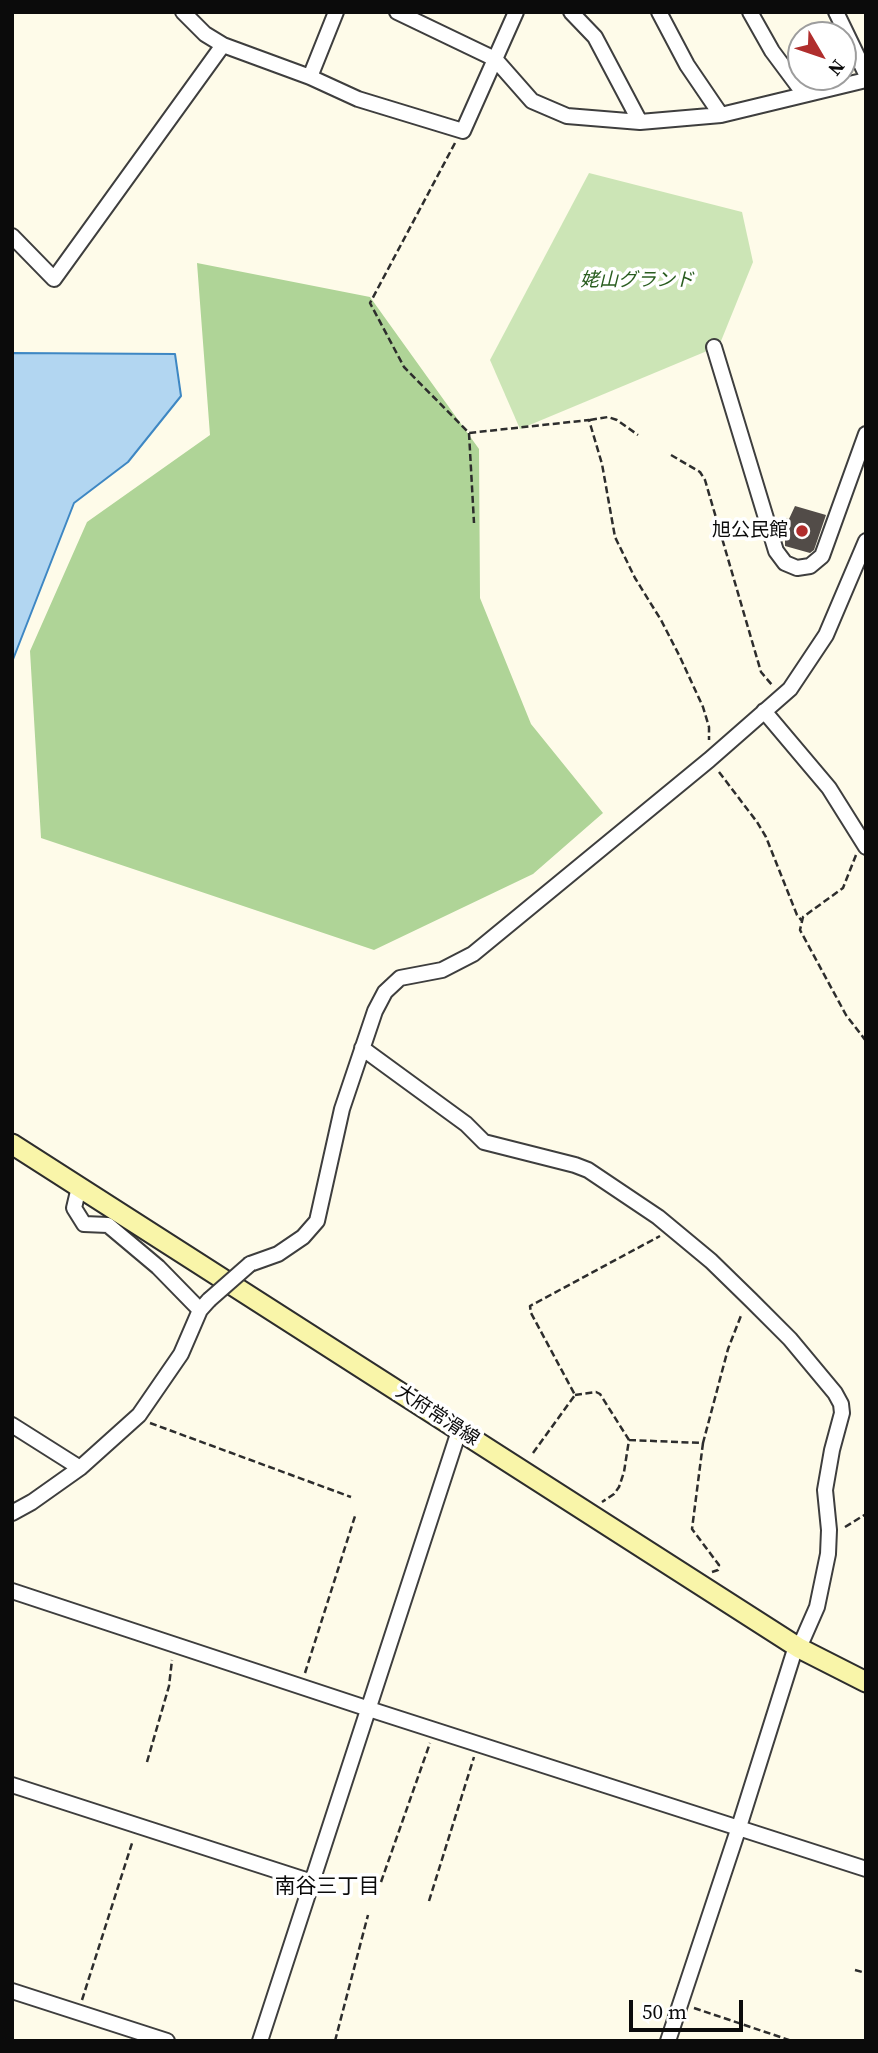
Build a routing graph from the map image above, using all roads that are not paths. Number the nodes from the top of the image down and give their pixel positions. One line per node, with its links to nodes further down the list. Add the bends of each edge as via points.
1 (183, 12): 9 (street)
2 (336, 12): 12 (street)
3 (397, 12): 10 (street)
4 (516, 12): 10 (street)
5 (571, 12): 16 (street, via 596,37)
6 (659, 12): 15 (street, via 687,65)
7 (750, 12): 14 (street)
8 (836, 12): 11 (street)
9 (223, 45): 12 (street); 17 (street, via 54,279)
10 (495, 59): 12 (street, via 463,131 358,99); 16 (street, via 532,101 555,111)
11 (866, 74)
12 (310, 77)
13 (866, 80): 14 (street)
14 (804, 94): 15 (street)
15 (722, 115): 16 (street)
16 (640, 122)
17 (12, 236)
18 (714, 347): 19 (street, via 776,551 785,563 797,568 810,566 822,556)
19 (866, 434)
20 (866, 541): 21 (street, via 826,635 790,688)
21 (764, 711): 22 (street, via 829,788); 23 (street, via 473,954 442,970 400,978 385,992)
22 (865, 845)
23 (362, 1048): 26 (street, bridge, via 342,1109 317,1221 278,1254 250,1264); 32 (street, via 484,1142 575,1164 671,1228 790,1339 835,1393 841,1404 825,1490 828,1554 817,1607)
24 (12, 1144): 25 (main road, 大府常滑線)
25 (79, 1186): 26 (street, via 74,1208 84,1224 108,1225); 28 (main road, 大府常滑線)
26 (205, 1305): 29 (street, via 181,1354 139,1415)
27 (12, 1425): 29 (street)
28 (459, 1431): 32 (main road, 大府常滑線); 34 (street)
29 (80, 1468): 30 (street)
30 (12, 1513)
31 (12, 1591): 34 (street)
32 (798, 1647): 33 (main road, 大府常滑線); 36 (street)
33 (866, 1682)
34 (369, 1709): 36 (street); 38 (street)
35 (12, 1785): 38 (street)
36 (739, 1827): 37 (street); 42 (street)
37 (866, 1869)
38 (312, 1882): 41 (street)
39 (12, 1991): 40 (street)
40 (167, 2041)
41 (260, 2041)
42 (668, 2041)

